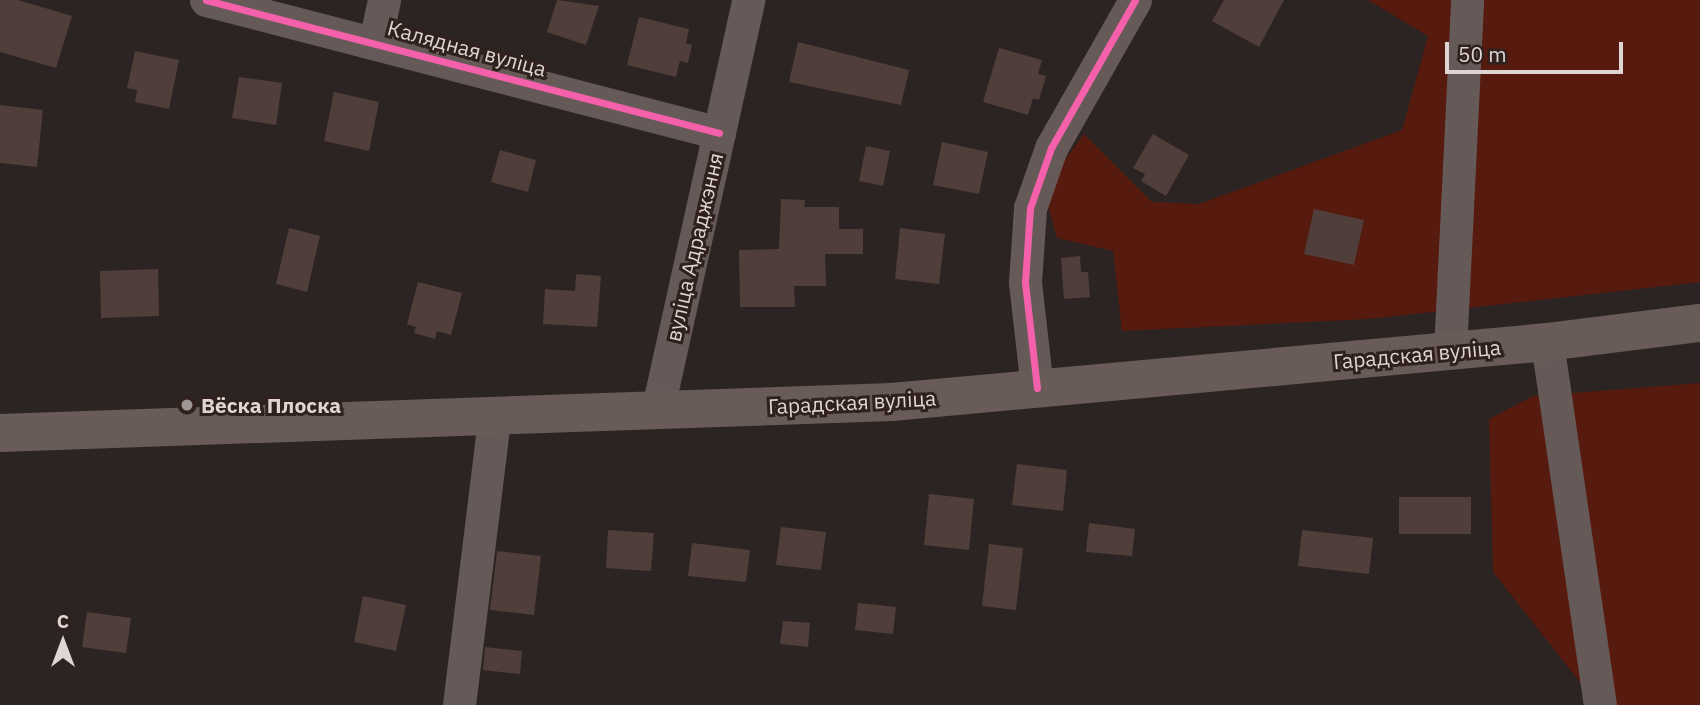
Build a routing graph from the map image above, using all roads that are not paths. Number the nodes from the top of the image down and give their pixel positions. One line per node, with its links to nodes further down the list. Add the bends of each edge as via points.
1 (206, 0): 6 (street, Калядная вуліца)
2 (384, 0): 6 (street)
3 (748, 0): 7 (street, вуліца Адраджэння)
4 (1135, 0): 11 (street, via 1051,148 1030,208 1025,282)
5 (1467, 0): 10 (street)
6 (375, 42): 7 (street, Калядная вуліца)
7 (719, 133): 12 (street, вуліца Адраджэння)
8 (1700, 323): 9 (main road, Гарадская вуліца)
9 (1547, 342): 10 (main road, Гарадская вуліца); 16 (street)
10 (1450, 351): 11 (main road, Гарадская вуліца)
11 (1037, 388): 12 (main road, Гарадская вуліца, via 892,402)
12 (657, 412): 13 (main road, Гарадская вуліца)
13 (494, 418): 14 (main road, Гарадская вуліца); 15 (street)
14 (0, 433)
15 (459, 705)
16 (1600, 705)

